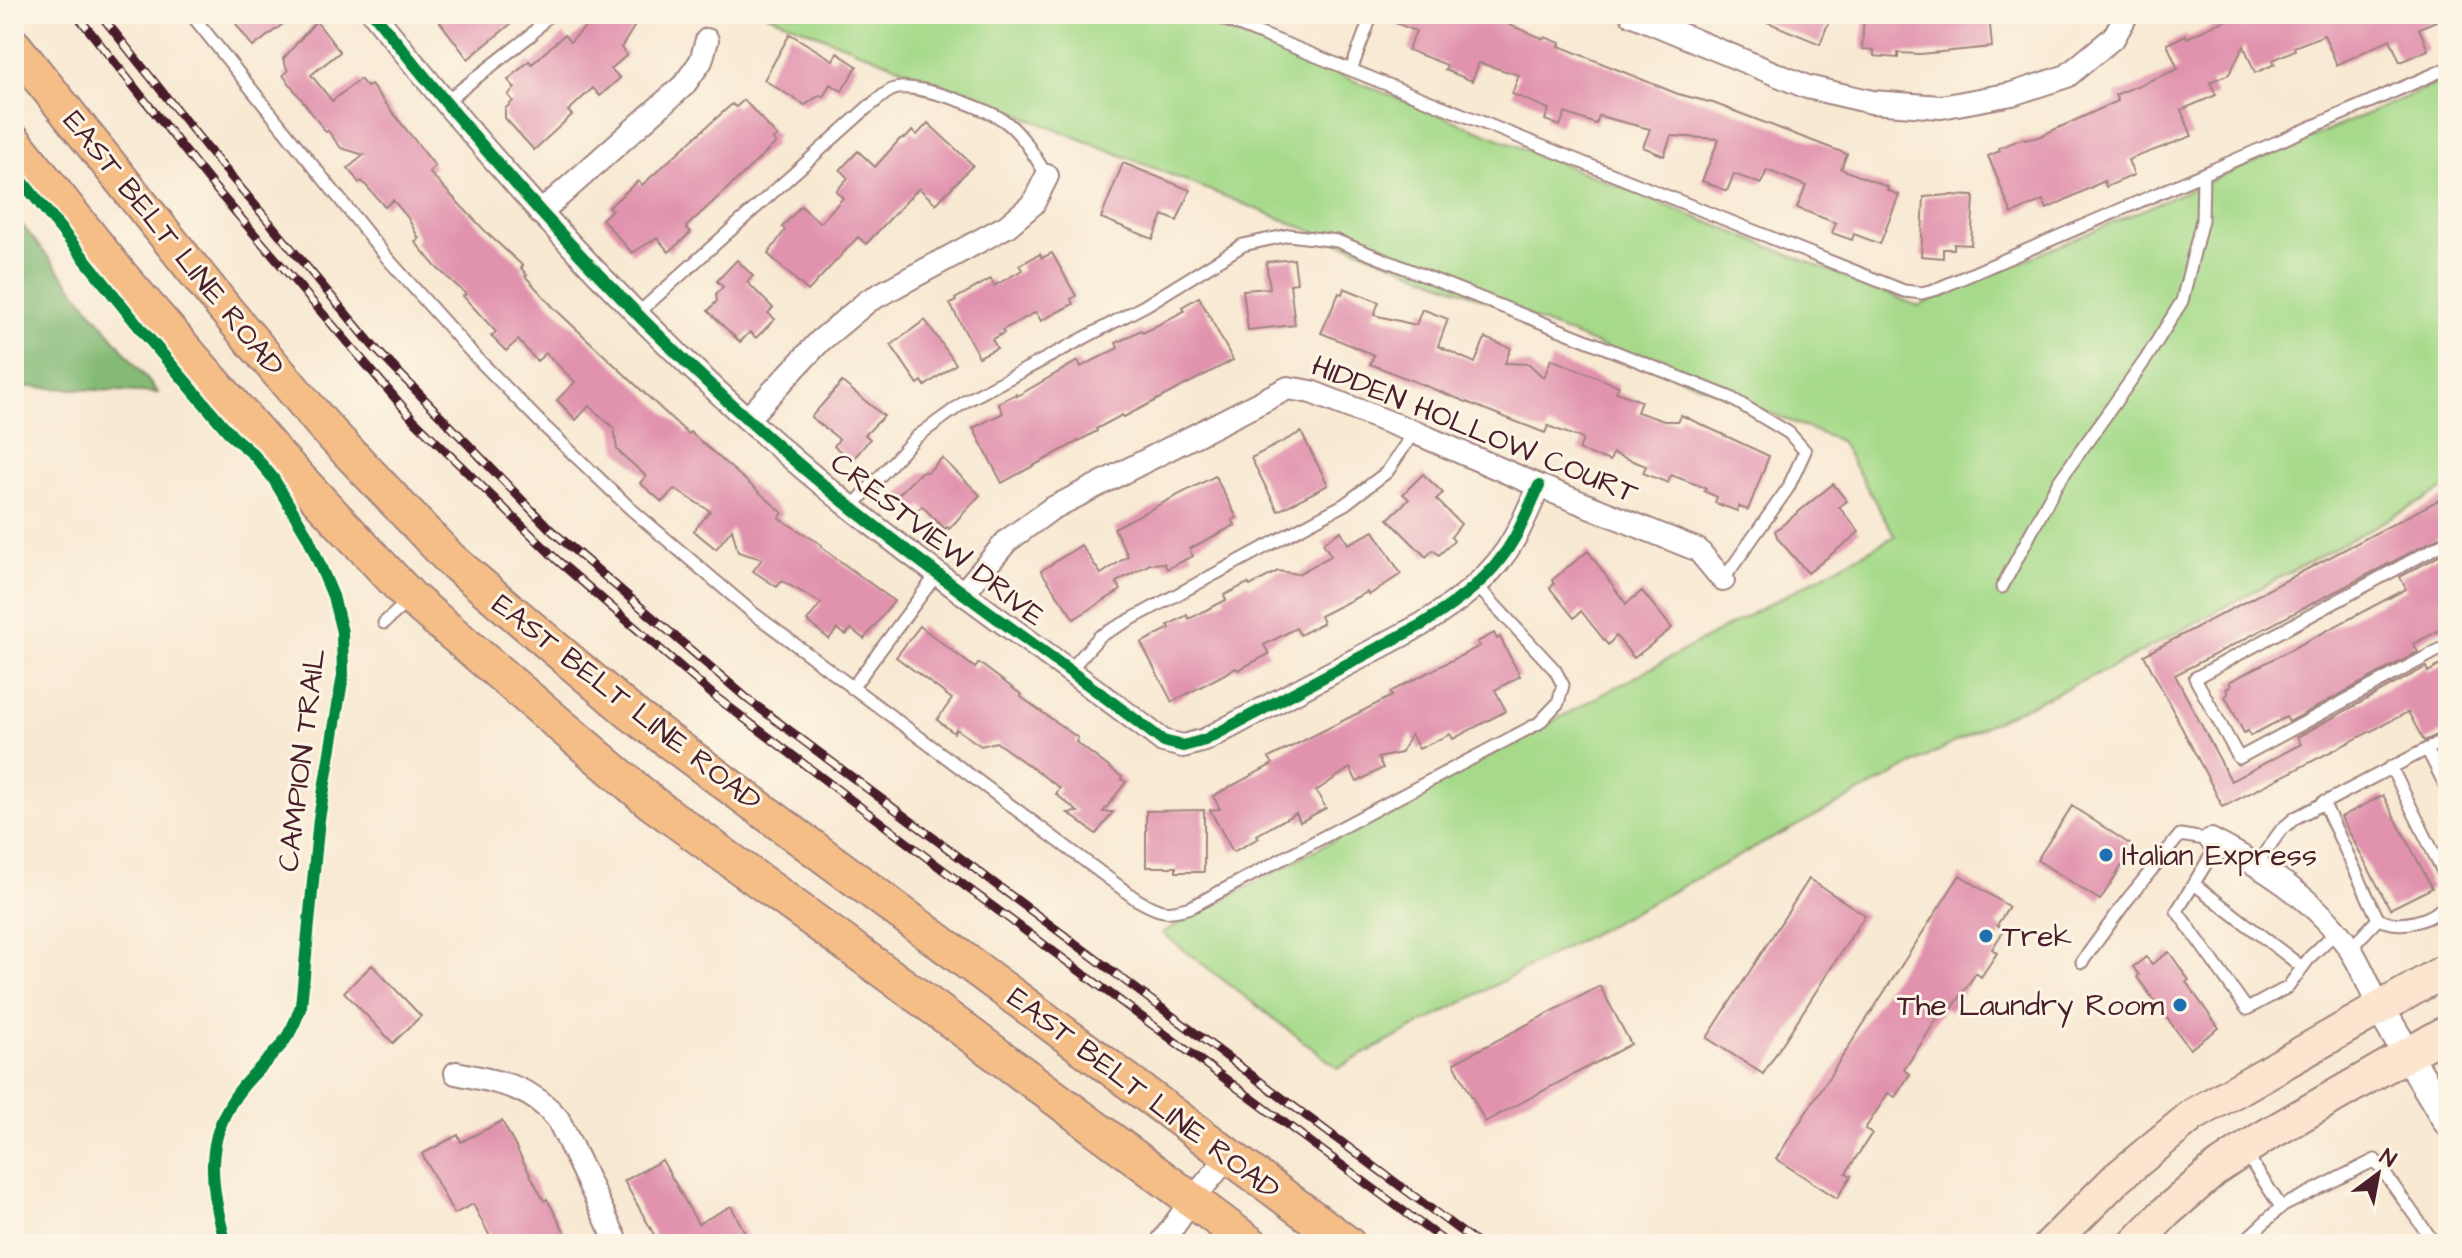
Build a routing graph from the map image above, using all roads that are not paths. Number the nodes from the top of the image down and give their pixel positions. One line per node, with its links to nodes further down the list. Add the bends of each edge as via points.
1 (191, 14): 33 (lane, via 388,259 472,353 644,520)
2 (374, 14): 12 (street, CRESTVIEW DRIVE)
3 (549, 14): 12 (lane, via 531,35)
4 (1211, 14): 11 (lane)
5 (1372, 14): 11 (lane)
6 (1631, 14): 7 (street, via 1807,87 1872,102 1941,107 2012,94 2067,76 2114,37)
7 (2127, 14)
8 (707, 40): 16 (street, via 701,61 684,85)
9 (14, 46): 23 (main road, EAST BELT LINE ROAD, via 323,425)
10 (2448, 68): 14 (lane)
11 (1351, 70): 14 (lane, via 1904,291 1937,289)
12 (445, 102): 16 (street, CRESTVIEW DRIVE)
13 (14, 141): 29 (main road, EAST BELT LINE ROAD, via 121,276)
14 (2203, 174): 27 (lane, via 2202,220 2182,301 2057,484)
15 (1047, 176): 17 (lane, via 1022,137 1003,120 913,87 892,90); 18 (street, via 1033,204 1007,226 868,301 820,341)
16 (540, 213): 17 (street, CRESTVIEW DRIVE)
17 (636, 315): 18 (street, CRESTVIEW DRIVE)
18 (747, 419): 21 (street, CRESTVIEW DRIVE)
19 (1414, 432): 20 (street, HIDDEN HOLLOW COURT); 28 (street, HIDDEN HOLLOW COURT, via 1288,388 1051,509 1007,541); 32 (lane, via 1387,472 1345,504 1100,636)
20 (1539, 486): 25 (street, HIDDEN HOLLOW COURT, via 1698,550); 26 (street, CRESTVIEW DRIVE, via 1515,539)
21 (851, 508): 24 (street, CRESTVIEW DRIVE); 25 (lane, via 915,438 966,401 1146,305 1243,245 1289,235 1337,241 1729,397 1789,433 1805,451 1788,488)
22 (2448, 541): 31 (lane, via 2195,678 2239,758)
23 (450, 559): 29 (main road); 55 (main road, EAST BELT LINE ROAD, via 631,713)
24 (937, 574): 28 (street, CRESTVIEW DRIVE); 33 (lane)
25 (1723, 580)
26 (1477, 586): 32 (street, CRESTVIEW DRIVE, via 1408,633 1183,746 1163,741); 33 (lane, via 1555,670 1563,685 1558,703 1539,723 1172,913 1136,899)
27 (2002, 587)
28 (963, 593): 32 (street, CRESTVIEW DRIVE)
29 (411, 598): 30 (lane); 56 (main road, EAST BELT LINE ROAD, via 652,803)
30 (384, 623)
31 (2448, 645)
32 (1068, 672)
33 (852, 688)
34 (2448, 738): 35 (lane)
35 (2427, 749): 36 (lane); 37 (lane)
36 (2391, 767): 38 (lane); 41 (lane)
37 (2448, 791)
38 (2323, 802): 40 (lane, via 2281,830); 44 (lane)
39 (2214, 842): 40 (street); 42 (lane); 46 (lane, via 2180,835)
40 (2256, 865): 45 (street)
41 (2448, 882)
42 (2194, 884): 47 (lane); 47 (lane, via 2177,911 2247,1009 2288,987)
43 (2448, 901): 44 (lane, via 2429,917 2412,922)
44 (2378, 919): 45 (lane)
45 (2344, 940): 47 (lane); 49 (street)
46 (2082, 962)
47 (2302, 967)
48 (2448, 969): 49 (main road)
49 (2379, 1007): 51 (street); 58 (main road, via 2193,1115 2117,1178)
50 (2448, 1031): 51 (main road)
51 (2407, 1054): 53 (street); 54 (main road)
52 (456, 1073): 59 (street, via 516,1087 544,1102 558,1119)
53 (2448, 1122)
54 (2243, 1151): 57 (lane); 63 (main road, via 2217,1168)
55 (1229, 1156): 56 (street); 62 (main road, EAST BELT LINE ROAD)
56 (1192, 1200): 60 (street); 61 (main road, EAST BELT LINE ROAD)
57 (2281, 1207): 64 (lane); 65 (lane, via 2375,1160)
58 (2056, 1242)
59 (618, 1244)
60 (1161, 1244)
61 (1251, 1244)
62 (1348, 1244)
63 (2135, 1244)
64 (2241, 1244)
65 (2435, 1244)

